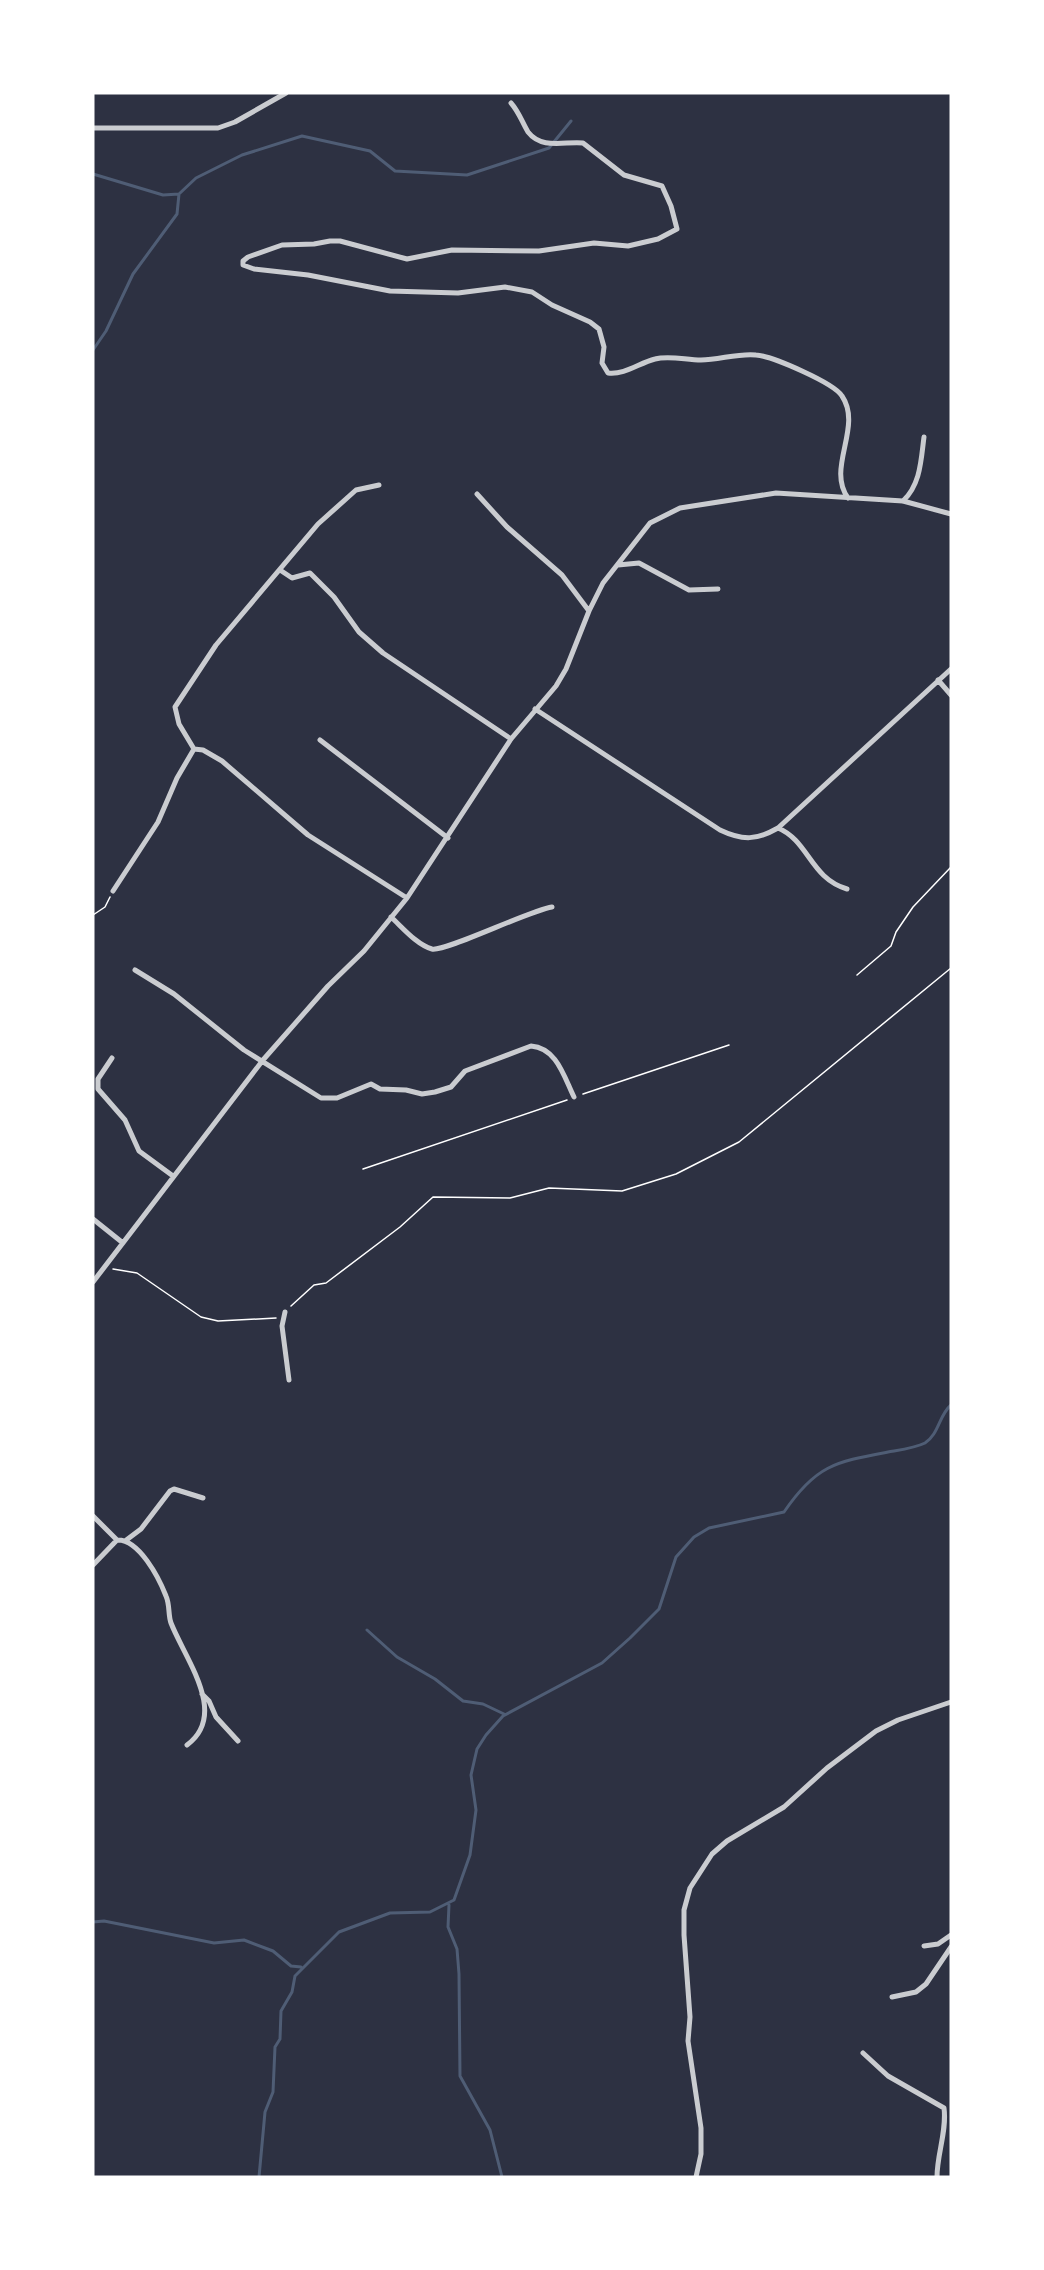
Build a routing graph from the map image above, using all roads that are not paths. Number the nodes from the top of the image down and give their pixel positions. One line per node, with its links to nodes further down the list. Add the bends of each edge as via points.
1 (285, 93): 3 (street, via 218,128)
2 (511, 103): 7 (street, via 529,133 549,143 583,143 624,175 662,186 677,229 658,239 628,246 594,243 539,251 452,250 407,260 340,241 282,245 248,257 243,265 390,291 458,292 504,287 532,292 599,329 604,347 602,363 608,373 621,373 665,357 767,357 826,383 842,396 848,412 840,482)
3 (93, 128)
4 (924, 436): 8 (street, via 919,475)
5 (379, 485): 11 (street, via 356,490 343,499)
6 (477, 494): 13 (street, via 507,527 562,575)
7 (849, 498): 8 (street); 10 (street, via 776,493 680,508 650,523)
8 (903, 501): 9 (street)
9 (951, 514)
10 (616, 566): 12 (street, via 639,563 689,590); 13 (street)
11 (280, 570): 18 (street, via 292,578 310,573 334,597 359,632 383,653); 20 (street, via 216,645 175,707 179,724)
12 (718, 589)
13 (589, 610): 17 (street, via 566,669)
14 (951, 669): 15 (street)
15 (938, 680): 16 (street); 21 (street)
16 (951, 695)
17 (535, 709): 18 (street); 21 (street, via 734,837 755,838)
18 (511, 739): 22 (street)
19 (320, 740): 22 (street)
20 (194, 749): 24 (street, via 158,822); 25 (street, via 222,761 308,835)
21 (778, 828): 23 (street, via 793,837 825,878)
22 (448, 838): 25 (street)
23 (848, 889)
24 (114, 891)
25 (407, 898): 27 (street)
26 (552, 907): 27 (street, via 509,920 442,949 427,946)
27 (391, 917): 30 (street)
28 (135, 970): 30 (street)
29 (112, 1058): 32 (street, via 98,1079 98,1089 125,1120 139,1151)
30 (263, 1060): 31 (street, via 321,1098 337,1098 371,1084 380,1089 406,1089 422,1094 451,1087 465,1071 531,1046 542,1047 552,1054); 32 (street)
31 (574, 1097)
32 (173, 1176): 34 (street)
33 (93, 1219): 34 (street)
34 (123, 1244): 35 (street)
35 (93, 1282)
36 (285, 1312): 37 (street, via 282,1326)
37 (289, 1380)
38 (203, 1498): 41 (street, via 170,1491 141,1529)
39 (93, 1516): 40 (street)
40 (117, 1540): 41 (street); 42 (street)
41 (125, 1541): 43 (street, via 141,1551 166,1595 170,1621)
42 (93, 1565)
43 (202, 1694): 45 (street, via 216,1717); 46 (street, via 201,1731)
44 (951, 1701): 52 (street, via 876,1731 784,1807 727,1841 712,1854 690,1888 684,1910 684,1935 688,2041 700,2128 701,2154)
45 (238, 1740)
46 (187, 1745)
47 (951, 1935): 48 (street, via 938,1944)
48 (924, 1946)
49 (951, 1947): 50 (street, via 926,1984 916,1992)
50 (892, 1997)
51 (863, 2053): 53 (street, via 888,2076 944,2108 946,2122 936,2163)
52 (696, 2177)
53 (937, 2177)

